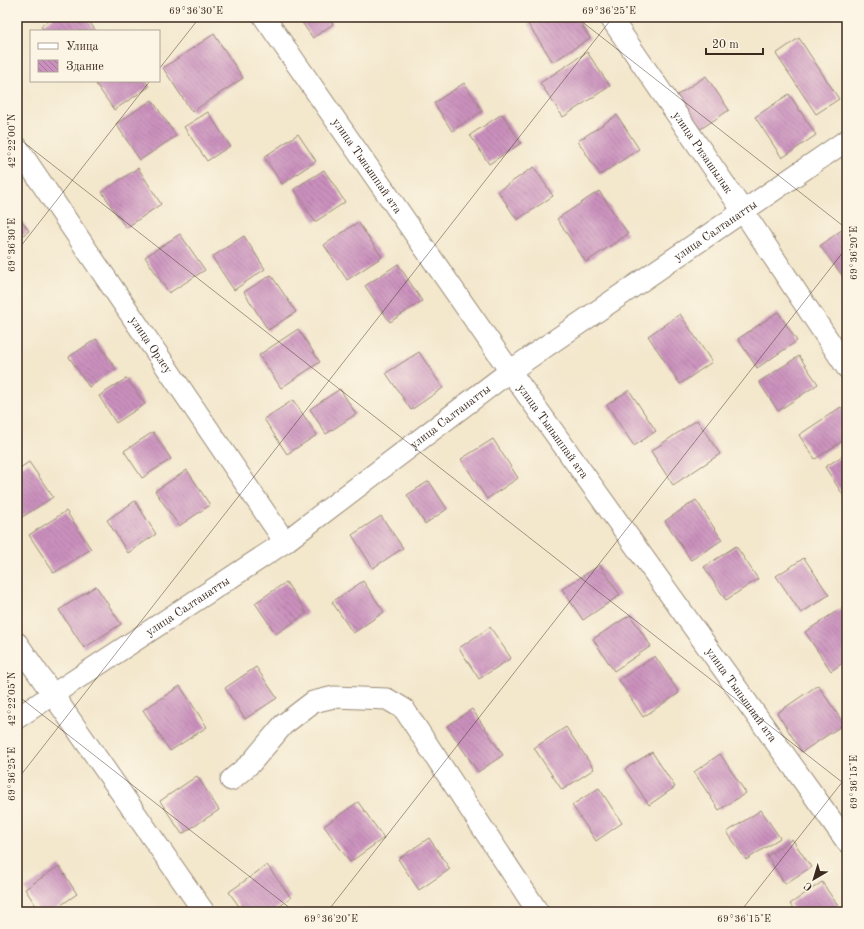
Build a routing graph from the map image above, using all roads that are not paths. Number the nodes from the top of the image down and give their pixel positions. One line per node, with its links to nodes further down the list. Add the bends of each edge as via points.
1 (264, 17): 7 (street, улица Тынышпай ата)
2 (610, 17): 5 (street, улица Ризашылык)
3 (847, 140): 5 (street, улица Салтанатты)
4 (17, 147): 8 (street, улица Орлеу)
5 (743, 212): 6 (street, улица Ризашылык); 7 (street, улица Салтанатты)
6 (847, 368)
7 (510, 371): 8 (street, улица Салтанатты); 13 (street, улица Тынышпай ата)
8 (285, 542): 10 (street, улица Салтанатты)
9 (17, 643): 10 (street)
10 (54, 694): 11 (street, улица Салтанатты); 14 (street)
11 (17, 718)
12 (230, 780): 15 (street, via 251,764 283,725 313,702 334,697 387,698 404,709)
13 (847, 842)
14 (204, 912)
15 (538, 912)

